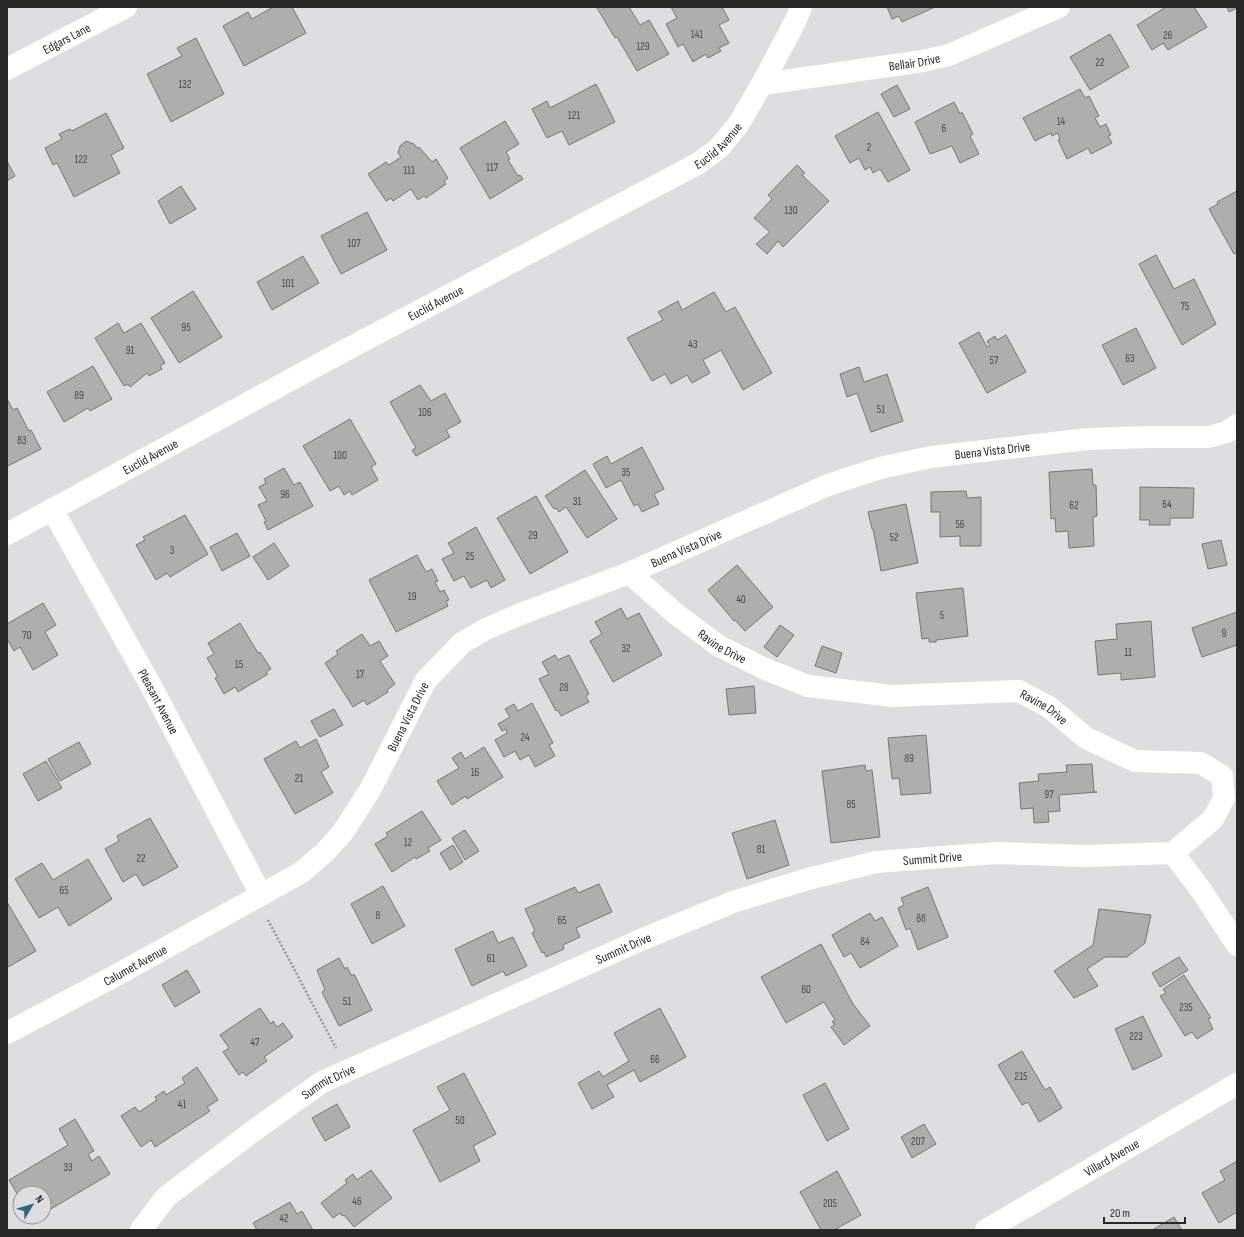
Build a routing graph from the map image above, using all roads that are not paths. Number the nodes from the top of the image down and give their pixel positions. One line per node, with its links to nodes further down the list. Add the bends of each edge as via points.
1 (126, 7): 4 (street, Edgars Lane)
2 (801, 7): 5 (street, Euclid Avenue)
3 (1058, 7): 5 (street, Bellair Drive, via 949,55)
4 (7, 69)
5 (762, 84): 7 (street, Euclid Avenue, via 738,125 719,148 699,163)
6 (1237, 425): 9 (street, Buena Vista Drive, via 1227,432 1209,437 1150,436 1081,440 931,457 880,468 828,485)
7 (52, 509): 8 (street, Euclid Avenue); 11 (street, Pleasant Avenue, via 151,686)
8 (7, 534)
9 (629, 573): 10 (street, Ravine Drive, via 676,614 719,646 763,668 808,686 892,696 1018,691 1049,707 1086,738 1135,760 1201,762 1222,776 1224,798 1213,819); 11 (street, Buena Vista Drive, via 518,615 462,643 426,680 370,790 343,832 302,872)
10 (1173, 854): 12 (street, via 1201,890); 15 (street, Summit Drive, via 1087,856 997,853 876,862 733,902 643,939 322,1082 166,1197)
11 (262, 895): 13 (street, Calumet Avenue)
12 (1237, 946)
13 (7, 1033)
14 (1237, 1084): 16 (street, Villard Avenue)
15 (141, 1230)
16 (986, 1230)

